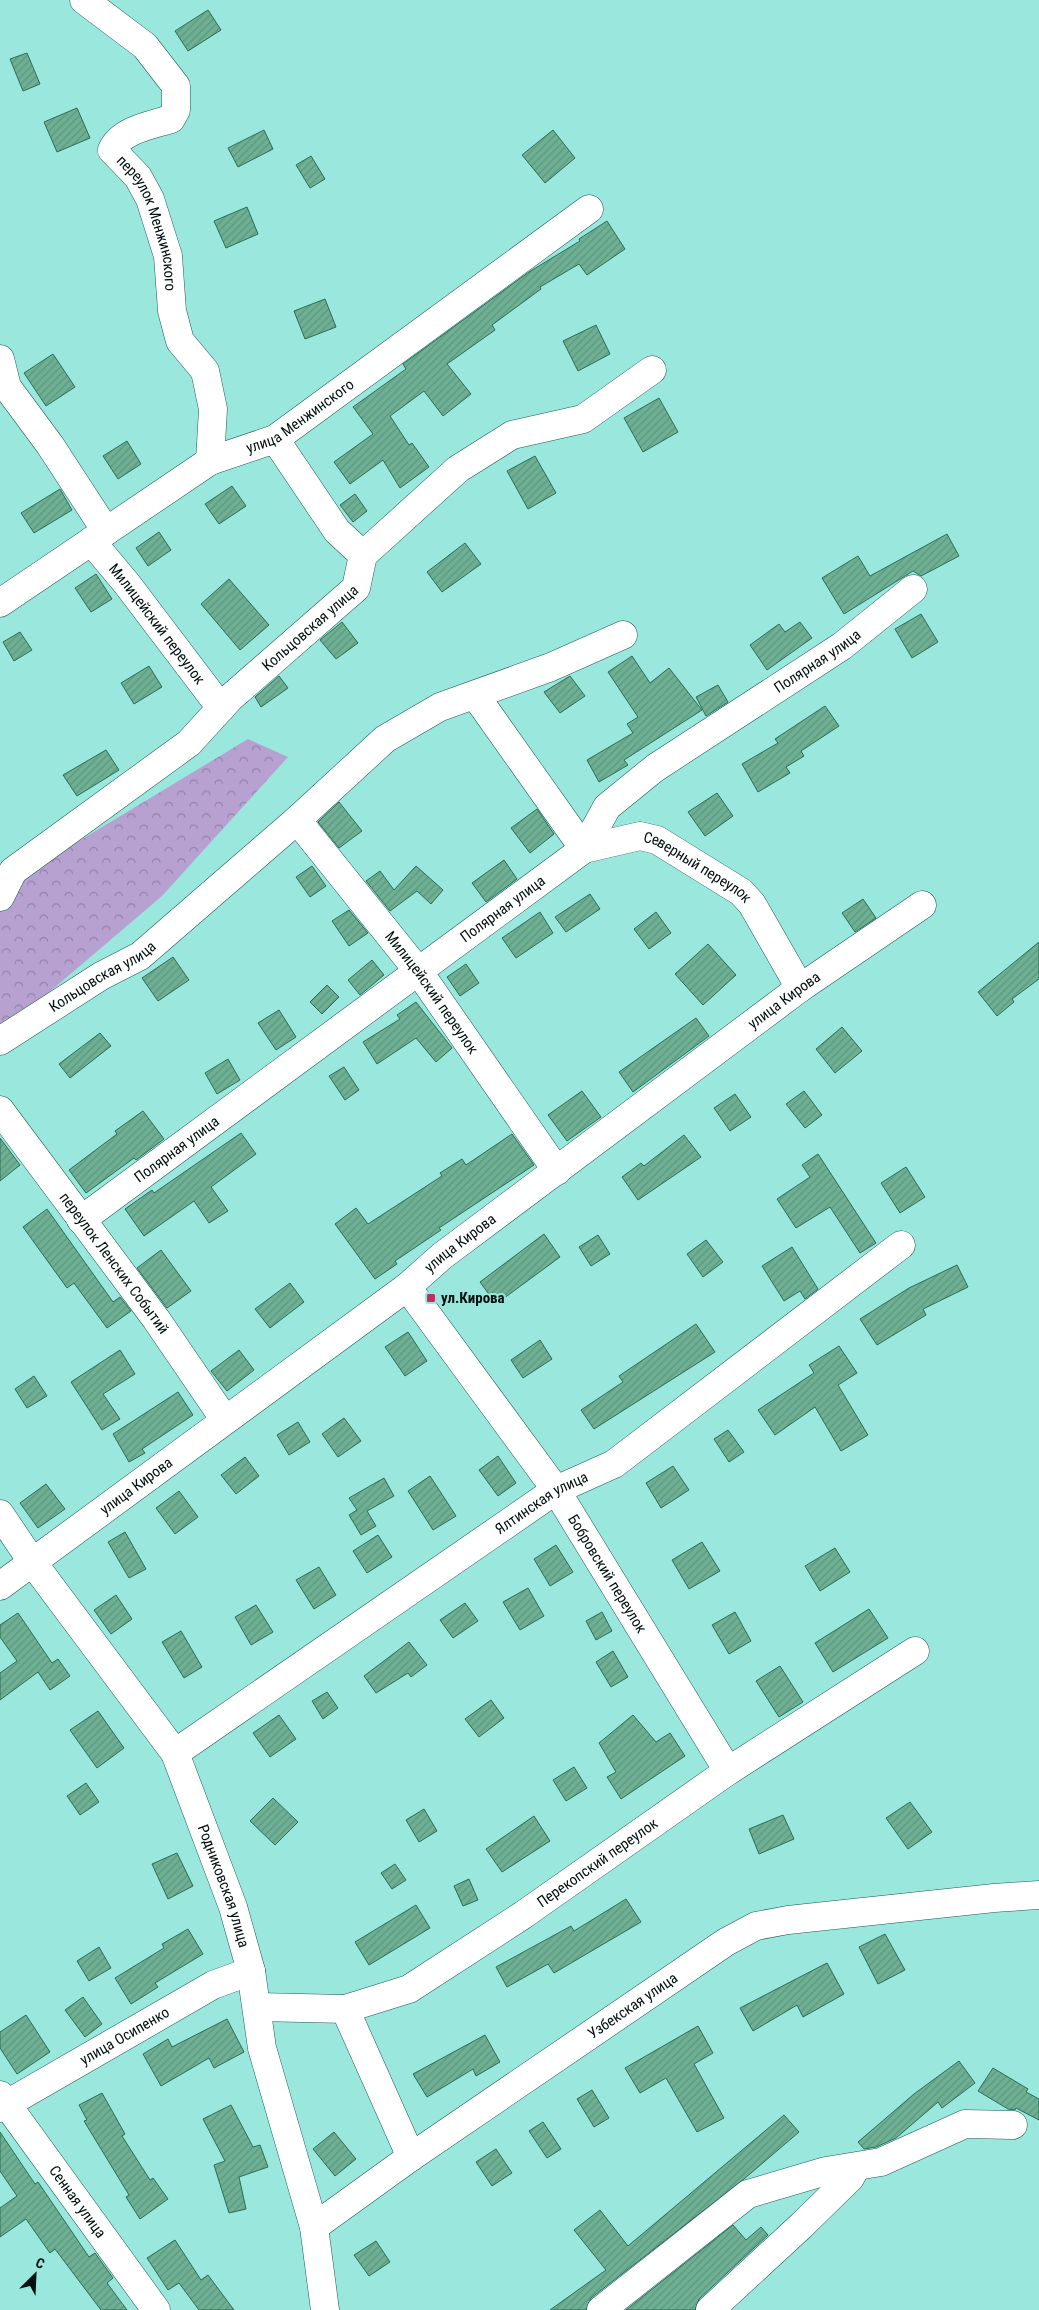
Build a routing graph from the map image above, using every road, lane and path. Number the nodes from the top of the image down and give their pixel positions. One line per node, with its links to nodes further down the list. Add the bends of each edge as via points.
1 (84, 0): 6 (street, переулок Менжинского, via 145,46 176,86 176,110 171,119 117,140 112,150 138,176 150,199 168,256 172,311 180,341 205,372 213,409)
2 (588, 209): 5 (street, улица Менжинского)
3 (0, 359): 7 (street, Милицейский переулок, via 7,386 50,445)
4 (652, 370): 8 (street, via 583,419 512,435 458,468)
5 (275, 439): 6 (street, улица Менжинского); 8 (street, via 337,531)
6 (210, 461): 7 (street, улица Менжинского)
7 (99, 536): 10 (street, улица Менжинского); 13 (street, Милицейский переулок, via 127,584)
8 (362, 555): 13 (street, Кольцовская улица, via 356,588)
9 (913, 590): 15 (street, Полярная улица, via 842,646 655,768 607,807)
10 (0, 603)
11 (623, 635): 12 (street, Кольцовская улица, via 551,667)
12 (475, 695): 14 (street, Кольцовская улица, via 440,707 385,739); 15 (street)
13 (221, 708): 16 (street, Кольцовская улица, via 190,743 13,870)
14 (298, 820): 18 (street, Милицейский переулок); 20 (street, Кольцовская улица, via 140,956 101,976)
15 (584, 849): 18 (street, Полярная улица); 19 (street, Северный переулок, via 640,836 657,840 741,892 752,904)
16 (0, 897)
17 (922, 905): 19 (street, улица Кирова)
18 (419, 972): 22 (street, Милицейский переулок); 23 (street, Полярная улица)
19 (800, 988): 22 (street, улица Кирова)
20 (0, 1041)
21 (0, 1110): 23 (street, переулок Ленских Событий)
22 (556, 1170): 25 (street, улица Кирова, via 442,1256)
23 (81, 1220): 26 (street, переулок Ленских Событий, via 156,1319)
24 (901, 1245): 27 (street, Ялтинская улица, via 614,1464)
25 (407, 1287): 26 (street, улица Кирова); 27 (street, Бобровский переулок)
26 (225, 1420): 29 (street, улица Кирова)
27 (556, 1490): 32 (street, Ялтинская улица); 33 (street, Бобровский переулок)
28 (0, 1514): 29 (street, Родниковская улица)
29 (33, 1563): 30 (street, улица Кирова); 32 (street, Родниковская улица)
30 (0, 1586)
31 (915, 1651): 33 (street, Перекопский переулок)
32 (175, 1753): 35 (street, Родниковская улица, via 233,1907)
33 (728, 1772): 37 (street, Перекопский переулок, via 523,1915 409,1989)
34 (1039, 1895): 40 (street, Узбекская улица, via 756,1926 726,1942)
35 (251, 1971): 36 (street, Родниковская улица); 38 (street, улица Осипенко, via 212,1985)
36 (258, 2007): 37 (street, Перекопский переулок); 42 (street, Родниковская улица, via 262,2048)
37 (345, 2009): 40 (street)
38 (2, 2102): 43 (street, Сенная улица)
39 (1013, 2125): 41 (street, via 965,2124 881,2162)
40 (411, 2158): 42 (street, Узбекская улица)
41 (856, 2167): 45 (street, via 748,2194); 46 (street, via 850,2178)
42 (314, 2227): 44 (street, Родниковская улица)
43 (156, 2310)
44 (326, 2310)
45 (601, 2310)
46 (710, 2310)

